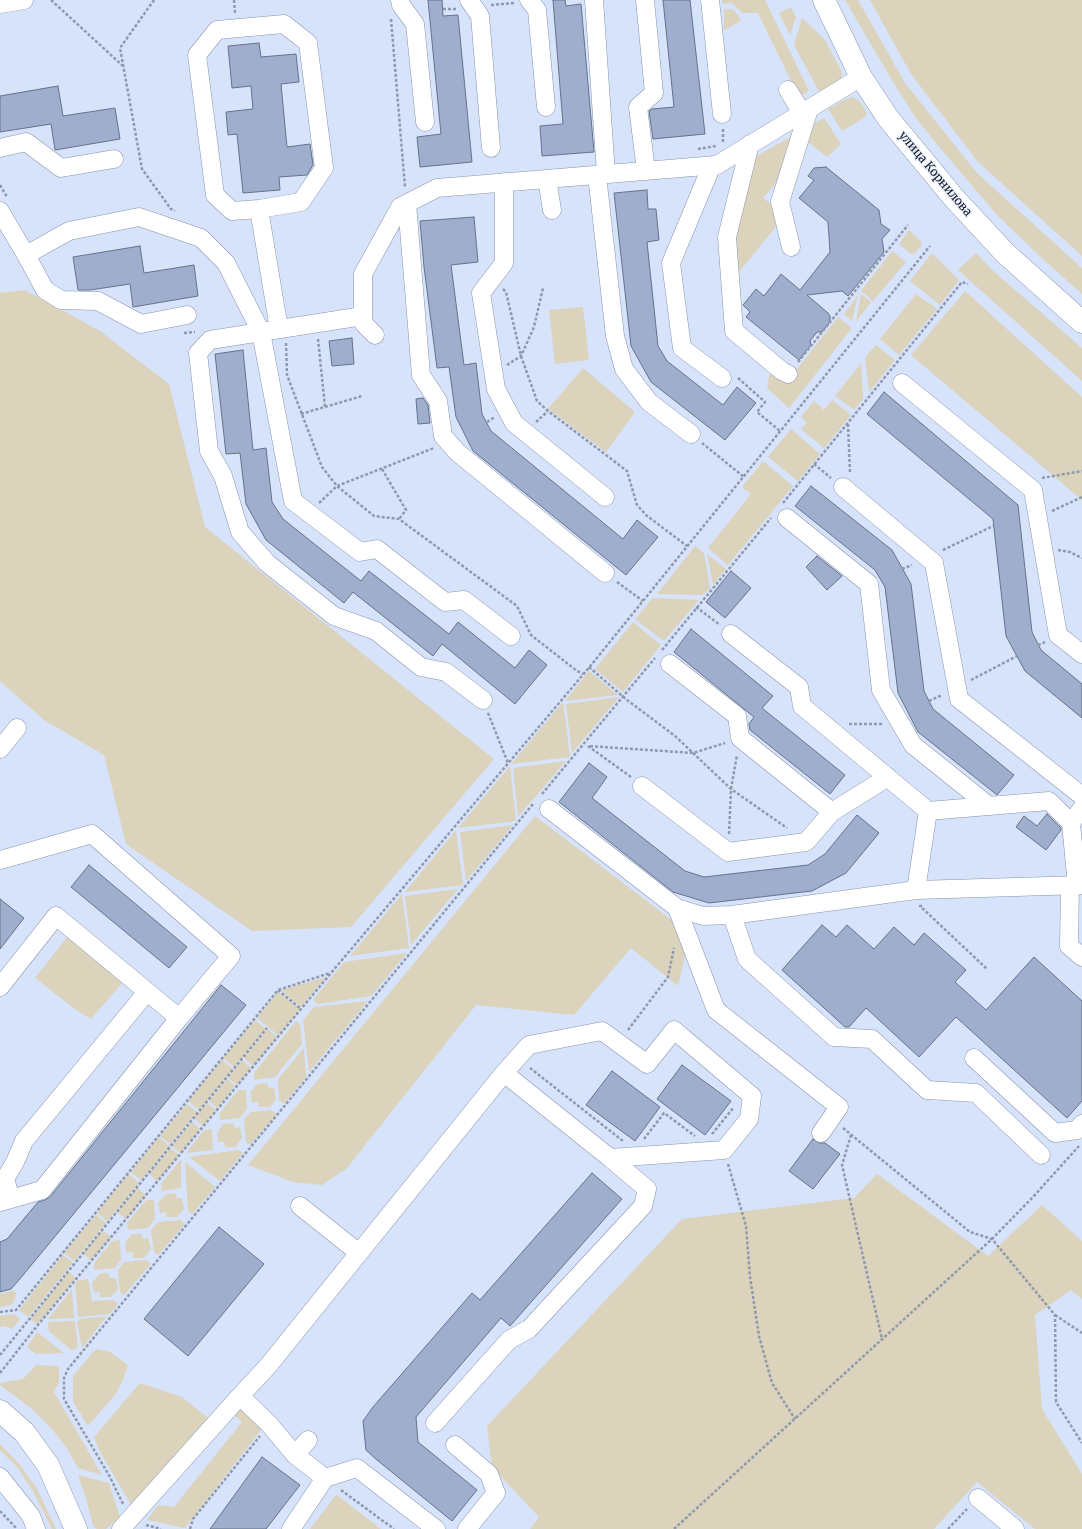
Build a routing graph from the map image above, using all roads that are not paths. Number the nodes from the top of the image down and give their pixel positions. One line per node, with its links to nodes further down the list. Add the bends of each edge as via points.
1 (24, 0): 8 (street)
2 (469, 0): 18 (street, via 480,16)
3 (530, 0): 12 (street, via 536,10)
4 (594, 0): 22 (street)
5 (644, 0): 21 (street, via 654,93 638,107)
6 (710, 0): 14 (street)
7 (824, 0): 10 (main road, улица Корнилова)
8 (0, 4)
9 (396, 7): 15 (street, via 400,5 415,24)
10 (861, 77): 13 (street); 33 (main road, улица Корнилова, via 888,118 954,198 1005,253)
11 (788, 90): 13 (street)
12 (546, 107)
13 (805, 111): 16 (street); 29 (street, via 780,202)
14 (722, 114)
15 (425, 122)
16 (750, 144): 20 (street, via 717,165); 37 (street, via 727,237 734,331)
17 (0, 148): 19 (street, via 26,142 61,168)
18 (491, 148)
19 (114, 159)
20 (712, 165): 21 (street); 38 (street, via 671,263 682,348)
21 (646, 171): 22 (street)
22 (601, 174): 23 (street); 40 (street, via 615,336 624,370 649,402)
23 (548, 179): 24 (street); 28 (street)
24 (504, 182): 26 (street, via 437,188); 42 (street, via 504,263 481,293 496,389 514,423)
25 (4, 204): 30 (street)
26 (406, 204): 32 (street, via 400,207 363,274); 44 (street, via 421,375 438,401 443,436 463,457)
27 (259, 209): 27 (street, via 232,211 215,195 197,55 217,30 284,24 308,43 324,168 301,202); 34 (street)
28 (552, 210)
29 (791, 247)
30 (26, 255): 31 (street, via 45,290 61,300 98,302 141,324); 35 (street, via 69,231 139,217 200,238 226,263)
31 (188, 315)
32 (363, 316): 34 (street); 36 (street, via 364,324)
33 (1082, 322)
34 (279, 329): 35 (street)
35 (261, 332): 46 (street, via 293,501 360,552 377,549 445,602 464,600); 49 (street, via 210,340 198,353 209,451 223,476 240,532 267,562 334,616 376,631 421,667 446,672)
36 (375, 335)
37 (788, 374)
38 (722, 378)
39 (902, 383): 47 (street, via 1032,490 1058,635)
40 (691, 434)
41 (847, 490): 54 (street, via 934,563 959,699)
42 (605, 497)
43 (779, 514): 56 (street, via 869,584 881,690 912,745)
44 (605, 573)
45 (731, 634): 52 (street, via 799,687 802,706)
46 (512, 636)
47 (1082, 654)
48 (670, 664): 59 (street, via 737,716 740,738)
49 (483, 700)
50 (17, 728): 51 (street)
51 (0, 749)
52 (888, 777): 58 (street); 59 (street)
53 (642, 786): 59 (street, via 728,852 806,842)
54 (1082, 796)
55 (542, 801): 64 (street)
56 (989, 806): 58 (street); 60 (street, via 1050,801)
57 (1082, 808): 60 (street)
58 (928, 811): 63 (street)
59 (832, 812)
60 (1071, 823): 62 (street)
61 (0, 860): 69 (street, via 92,834 225,950 231,956)
62 (1076, 886): 63 (street); 66 (street, via 1070,946)
63 (916, 890): 65 (street)
64 (677, 908): 65 (street, via 703,916); 73 (street, via 716,1010 839,1107)
65 (732, 915): 74 (street, via 747,959 834,1037 872,1039 927,1090 976,1093)
66 (1082, 957)
67 (0, 988): 68 (street, via 56,916)
68 (147, 992): 69 (street); 76 (street, via 24,1141 5,1179)
69 (179, 1018): 76 (street, via 42,1190)
70 (974, 1058): 72 (street, via 1055,1133 1077,1130)
71 (504, 1073): 75 (street, via 583,1146); 75 (street, via 529,1045 602,1031 647,1064 674,1030 752,1096 750,1119 724,1150); 78 (street)
72 (1082, 1124)
73 (826, 1126)
74 (1040, 1155)
75 (610, 1158): 81 (street, via 647,1189 643,1206 530,1329 509,1340)
76 (6, 1200)
77 (300, 1206): 78 (street)
78 (360, 1253): 79 (street, via 268,1366)
79 (240, 1396): 84 (street, via 269,1424); 88 (street)
80 (0, 1412): 90 (main road, via 24,1432 48,1465)
81 (436, 1423)
82 (308, 1440): 84 (street)
83 (455, 1445): 93 (street, via 489,1474 496,1493)
84 (295, 1455): 86 (street)
85 (0, 1477): 89 (street, via 31,1516)
86 (325, 1478): 91 (street); 92 (street, via 357,1468)
87 (978, 1498): 94 (street)
88 (125, 1525)
89 (36, 1529)
90 (76, 1529)
91 (291, 1529)
92 (436, 1529)
93 (467, 1529)
94 (1015, 1529)

